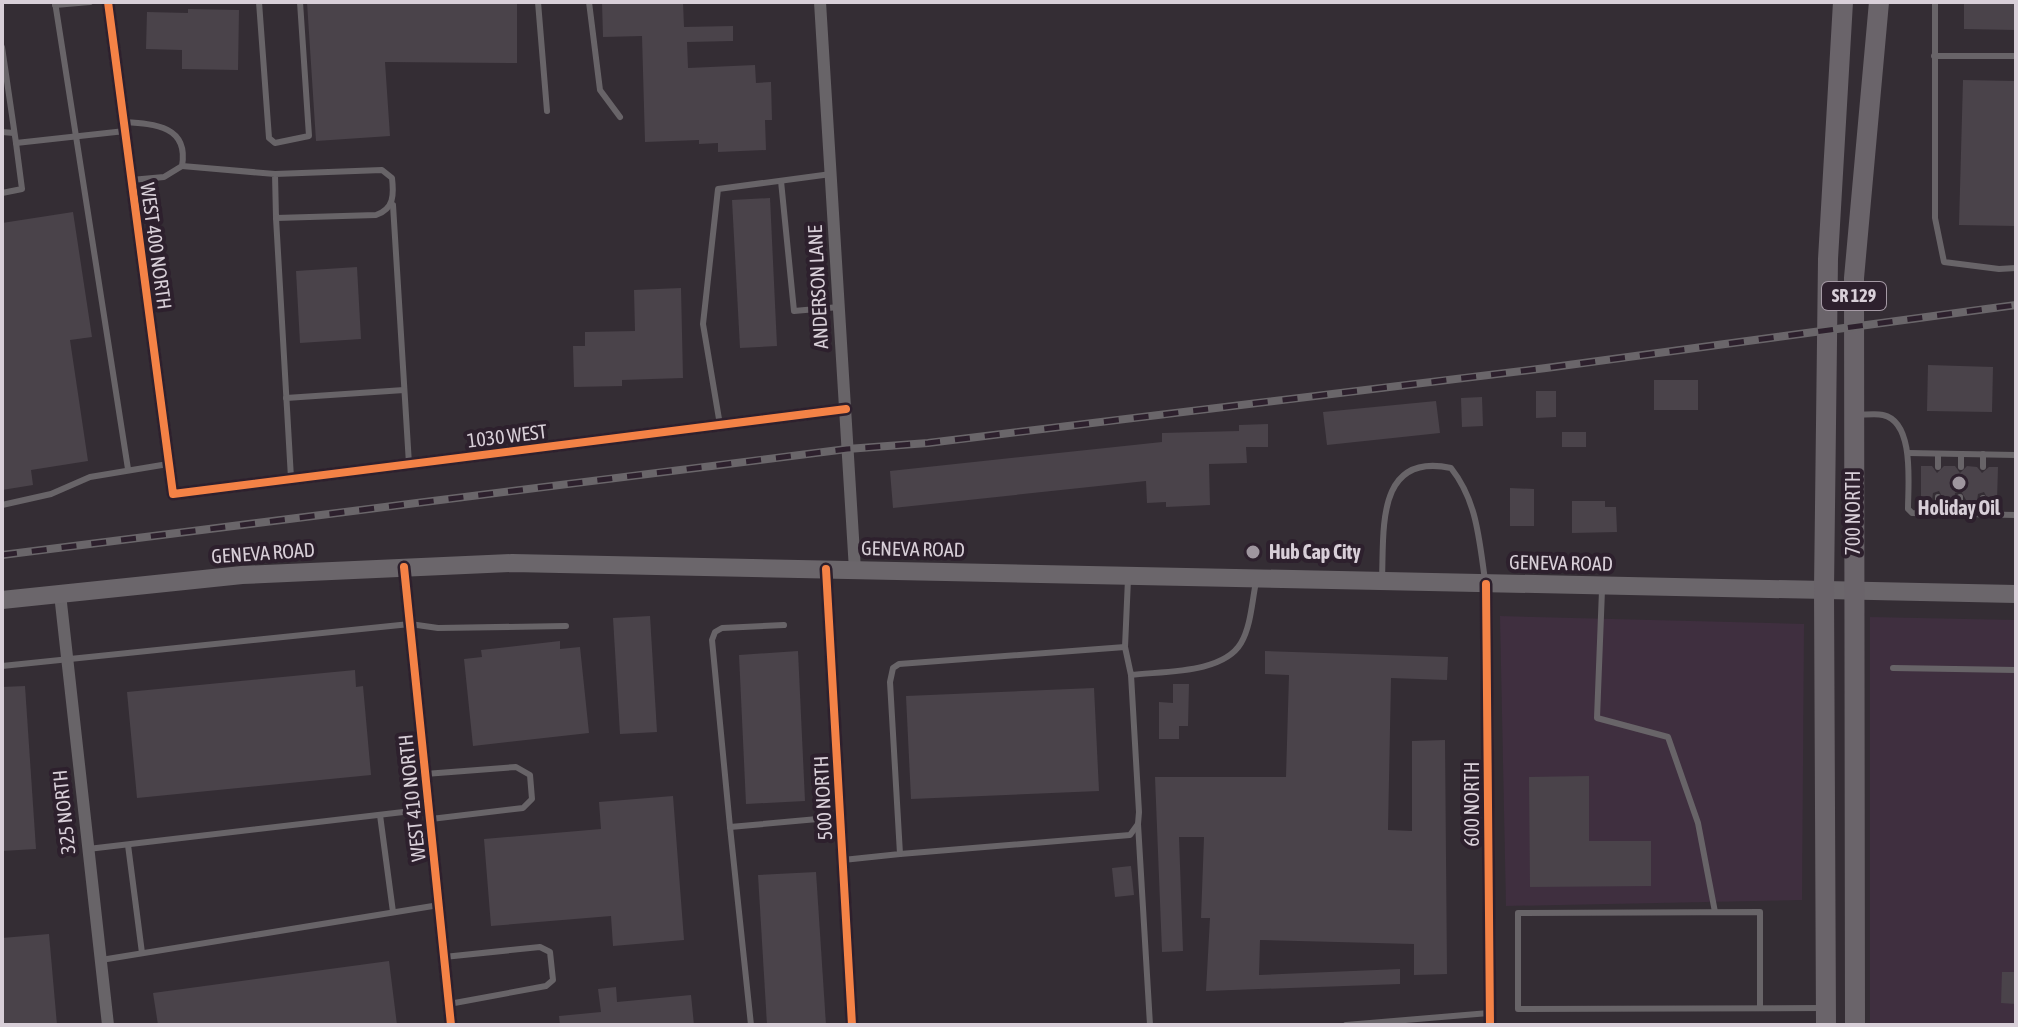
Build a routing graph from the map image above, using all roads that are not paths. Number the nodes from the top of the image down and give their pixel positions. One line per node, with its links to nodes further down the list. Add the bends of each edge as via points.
1 (90, 2): 11 (lane)
2 (108, 2): 17 (street, WEST 400 NORTH)
3 (259, 2): 4 (lane, via 269,138 275,143 309,136)
4 (300, 2)
5 (538, 2): 15 (lane)
6 (589, 2): 16 (lane, via 600,90)
7 (820, 2): 24 (street, ANDERSON LANE)
8 (1843, 2): 66 (main road, 700 NORTH / SR 129, via 1829,221)
9 (1879, 2): 35 (main road, 700 NORTH / SR 129, via 1854,278)
10 (1935, 2): 13 (lane)
11 (55, 4): 20 (lane)
12 (2, 47): 19 (lane)
13 (1934, 56): 14 (lane); 30 (lane, via 1935,218 1944,262)
14 (2016, 56)
15 (547, 111)
16 (620, 117)
17 (124, 127): 20 (lane); 22 (lane, via 149,123 176,133 183,146); 25 (street, WEST 400 NORTH)
18 (2, 132): 19 (lane)
19 (14, 133): 21 (lane)
20 (76, 136): 21 (lane); 47 (lane)
21 (16, 143): 27 (lane, via 22,189)
22 (182, 166): 23 (lane); 25 (lane, via 164,177)
23 (275, 174): 28 (lane, via 382,170 392,178); 29 (lane)
24 (831, 174): 26 (lane); 31 (street, ANDERSON LANE)
25 (131, 180): 42 (street, WEST 400 NORTH)
26 (781, 181): 31 (lane, via 794,311); 36 (lane, via 718,189 703,324)
27 (2, 193)
28 (393, 201): 29 (lane, via 376,215); 32 (lane)
29 (276, 218): 33 (lane)
30 (2016, 268)
31 (839, 307): 34 (street, ANDERSON LANE)
32 (404, 390): 33 (lane); 43 (lane)
33 (286, 398): 48 (lane)
34 (846, 409): 36 (street, 1030 WEST); 60 (street, ANDERSON LANE)
35 (1854, 415): 37 (lane, via 1891,418); 67 (main road, 700 NORTH / SR 129)
36 (720, 425): 43 (street, 1030 WEST)
37 (1908, 453): 38 (lane); 54 (lane, via 1908,509)
38 (1938, 454): 39 (lane); 44 (lane)
39 (1961, 454): 40 (lane); 45 (lane)
40 (1983, 454): 41 (lane); 46 (lane)
41 (2016, 455)
42 (169, 464): 47 (lane); 49 (street, WEST 400 NORTH)
43 (409, 464): 48 (street, 1030 WEST)
44 (1938, 467)
45 (1961, 467)
46 (1983, 467)
47 (128, 469): 53 (lane)
48 (291, 479): 49 (street, 1030 WEST)
49 (173, 494)
50 (1938, 497): 54 (lane)
51 (1960, 497): 55 (lane)
52 (1983, 498): 56 (lane)
53 (2, 505)
54 (1938, 514): 55 (lane)
55 (1960, 514): 56 (lane)
56 (1983, 515): 57 (lane)
57 (2016, 515)
58 (404, 567): 59 (main road, GENEVA ROAD, via 512,563); 68 (main road, GENEVA ROAD, via 242,575); 71 (street, WEST 410 NORTH)
59 (826, 569): 60 (main road, GENEVA ROAD); 83 (street, 500 NORTH)
60 (855, 570): 61 (main road, GENEVA ROAD)
61 (1128, 576): 62 (main road, GENEVA ROAD); 74 (lane)
62 (1257, 579): 63 (main road, GENEVA ROAD); 79 (lane, via 1241,644 1224,659)
63 (1381, 581): 64 (main road, GENEVA ROAD); 64 (lane, via 1391,487 1405,471 1435,464 1451,468 1466,487)
64 (1486, 584): 65 (main road, GENEVA ROAD); 99 (street, 600 NORTH)
65 (1602, 586): 66 (main road, GENEVA ROAD); 92 (lane, via 1597,718 1668,737 1698,823)
66 (1824, 590): 67 (main road, GENEVA ROAD); 98 (main road, 700 NORTH / SR 129)
67 (1854, 591): 69 (main road); 106 (main road, 700 NORTH / SR 129)
68 (60, 594): 70 (main road, GENEVA ROAD); 75 (street, 325 NORTH)
69 (2016, 594)
70 (2, 600)
71 (410, 624): 73 (lane); 75 (lane); 80 (street, WEST 410 NORTH)
72 (784, 625): 85 (lane, via 722,628 712,640)
73 (566, 626)
74 (1125, 647): 79 (lane); 88 (lane, via 893,668)
75 (67, 661): 76 (lane); 87 (street, 325 NORTH)
76 (2, 666)
77 (1893, 668): 78 (lane)
78 (2016, 670)
79 (1131, 675): 84 (lane)
80 (425, 774): 81 (street, WEST 410 NORTH); 81 (lane, via 516,767 530,775 532,799 523,808)
81 (429, 814): 82 (lane); 90 (street, WEST 410 NORTH)
82 (380, 815): 86 (lane); 91 (lane)
83 (840, 817): 85 (lane); 89 (street, 500 NORTH)
84 (1138, 824): 88 (lane, via 1130,835); 104 (lane)
85 (730, 827): 102 (lane)
86 (128, 845): 87 (lane); 93 (lane)
87 (88, 849): 95 (street, 325 NORTH)
88 (900, 854): 89 (lane)
89 (843, 860): 103 (street, 500 NORTH)
90 (439, 905): 91 (lane); 94 (street, WEST 410 NORTH)
91 (393, 912): 93 (lane)
92 (1715, 912): 97 (lane, via 1760,912); 97 (lane, via 1518,913 1518,1009)
93 (142, 953): 95 (lane)
94 (444, 957): 96 (street, WEST 410 NORTH); 96 (lane, via 540,947 550,952 553,980 546,986)
95 (101, 960): 100 (street, 325 NORTH)
96 (449, 1004): 101 (street, WEST 410 NORTH)
97 (1760, 1007): 98 (lane)
98 (1826, 1016)
99 (1489, 1019): 105 (lane)
100 (108, 1025)
101 (451, 1025)
102 (751, 1025)
103 (852, 1025)
104 (1150, 1025)
105 (1346, 1025)
106 (1855, 1025)

